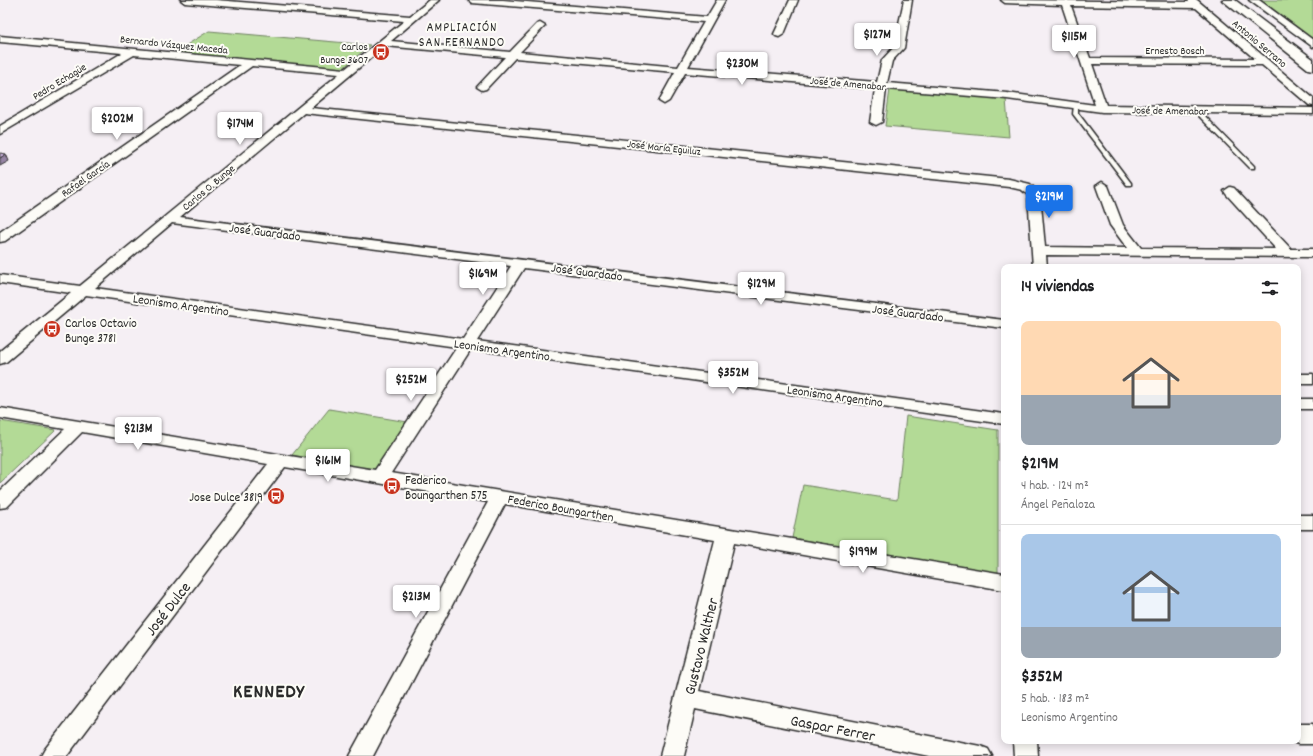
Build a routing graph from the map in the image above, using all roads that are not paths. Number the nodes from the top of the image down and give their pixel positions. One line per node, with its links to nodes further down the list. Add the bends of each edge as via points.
1 (185, 0): 16 (street)
2 (435, 0): 16 (street, Carlos O. Bunge)
3 (472, 0): 12 (street)
4 (721, 0): 17 (street)
5 (794, 0): 19 (street)
6 (908, 0): 32 (street, via 899,48 887,60)
7 (1005, 0): 14 (street)
8 (1147, 0): 15 (street)
9 (1228, 0): 29 (main road)
10 (1240, 0): 25 (main road)
11 (1253, 0): 22 (street)
12 (555, 3): 17 (street)
13 (1195, 3): 15 (street); 27 (street, Antonio Serrano)
14 (1066, 4): 15 (street); 26 (street)
15 (1162, 6)
16 (411, 19): 21 (street, Carlos O. Bunge)
17 (710, 20): 30 (street)
18 (540, 26): 24 (street)
19 (779, 34)
20 (0, 39): 23 (street, Bernardo Vázquez Maceda)
21 (383, 43): 24 (street, José de Amenabar); 31 (street, Carlos O. Bunge)
22 (1313, 44)
23 (131, 52): 28 (street, Bernardo Vázquez Maceda); 42 (street, Pedro Echagüe)
24 (513, 55): 30 (street, José de Amenabar); 33 (street)
25 (1313, 55)
26 (1086, 62): 27 (street, Ernesto Bosch); 37 (street)
27 (1264, 62): 35 (street, Antonio Serrano)
28 (248, 64): 31 (street, Bernardo Vázquez Maceda); 48 (street, Rafael García)
29 (1313, 66)
30 (682, 70): 32 (street, José de Amenabar); 34 (street)
31 (347, 72): 38 (street, Carlos O. Bunge)
32 (881, 86): 36 (street, José de Amenabar, via 1007,96); 41 (street)
33 (482, 87)
34 (664, 101)
35 (1313, 103)
36 (1076, 106): 37 (street, José de Amenabar); 44 (lane, via 1075,113)
37 (1102, 109): 39 (street, José de Amenabar)
38 (302, 110): 47 (street, Carlos O. Bunge); 49 (street, José María Eguiluz, via 1009,183 1026,187 1034,194)
39 (1196, 110): 40 (street, José de Amenabar); 43 (lane)
40 (1313, 111)
41 (876, 122)
42 (0, 131)
43 (1252, 167)
44 (1129, 184)
45 (1102, 186): 50 (street, via 1117,225)
46 (1230, 191): 51 (street)
47 (169, 219): 53 (street, José Guardado); 56 (street, Carlos O. Bunge)
48 (0, 238)
49 (1039, 251): 50 (street); 54 (street)
50 (1137, 252): 51 (street)
51 (1287, 253): 52 (street)
52 (1313, 253)
53 (521, 262): 57 (street, José Guardado); 58 (street)
54 (1040, 264)
55 (0, 279): 56 (street, Leonismo Argentino)
56 (83, 290): 58 (street, Leonismo Argentino); 59 (street, Carlos O. Bunge)
57 (1001, 324)
58 (467, 344): 65 (street, Leonismo Argentino); 68 (street)
59 (0, 359)
60 (1301, 379): 61 (street)
61 (1313, 379)
62 (1301, 404): 63 (street)
63 (1313, 404)
64 (0, 413): 66 (street, Federico Boungarthen)
65 (1001, 419)
66 (78, 426): 67 (street, Federico Boungarthen); 70 (street)
67 (281, 460): 68 (street, Federico Boungarthen); 79 (street, José Dulce)
68 (379, 476): 69 (street, Federico Boungarthen)
69 (500, 497): 73 (street, Federico Boungarthen); 80 (street)
70 (0, 502)
71 (1301, 522): 72 (street)
72 (1313, 522)
73 (726, 535): 74 (street, Federico Boungarthen); 75 (street, Gustavo Walther)
74 (1001, 581)
75 (687, 698): 81 (street, Gustavo Walther); 82 (street, Gaspar Ferrer)
76 (1301, 734): 77 (street)
77 (1313, 734)
78 (1025, 744): 83 (street)
79 (52, 756)
80 (361, 756)
81 (672, 756)
82 (980, 756)
83 (1026, 756)

